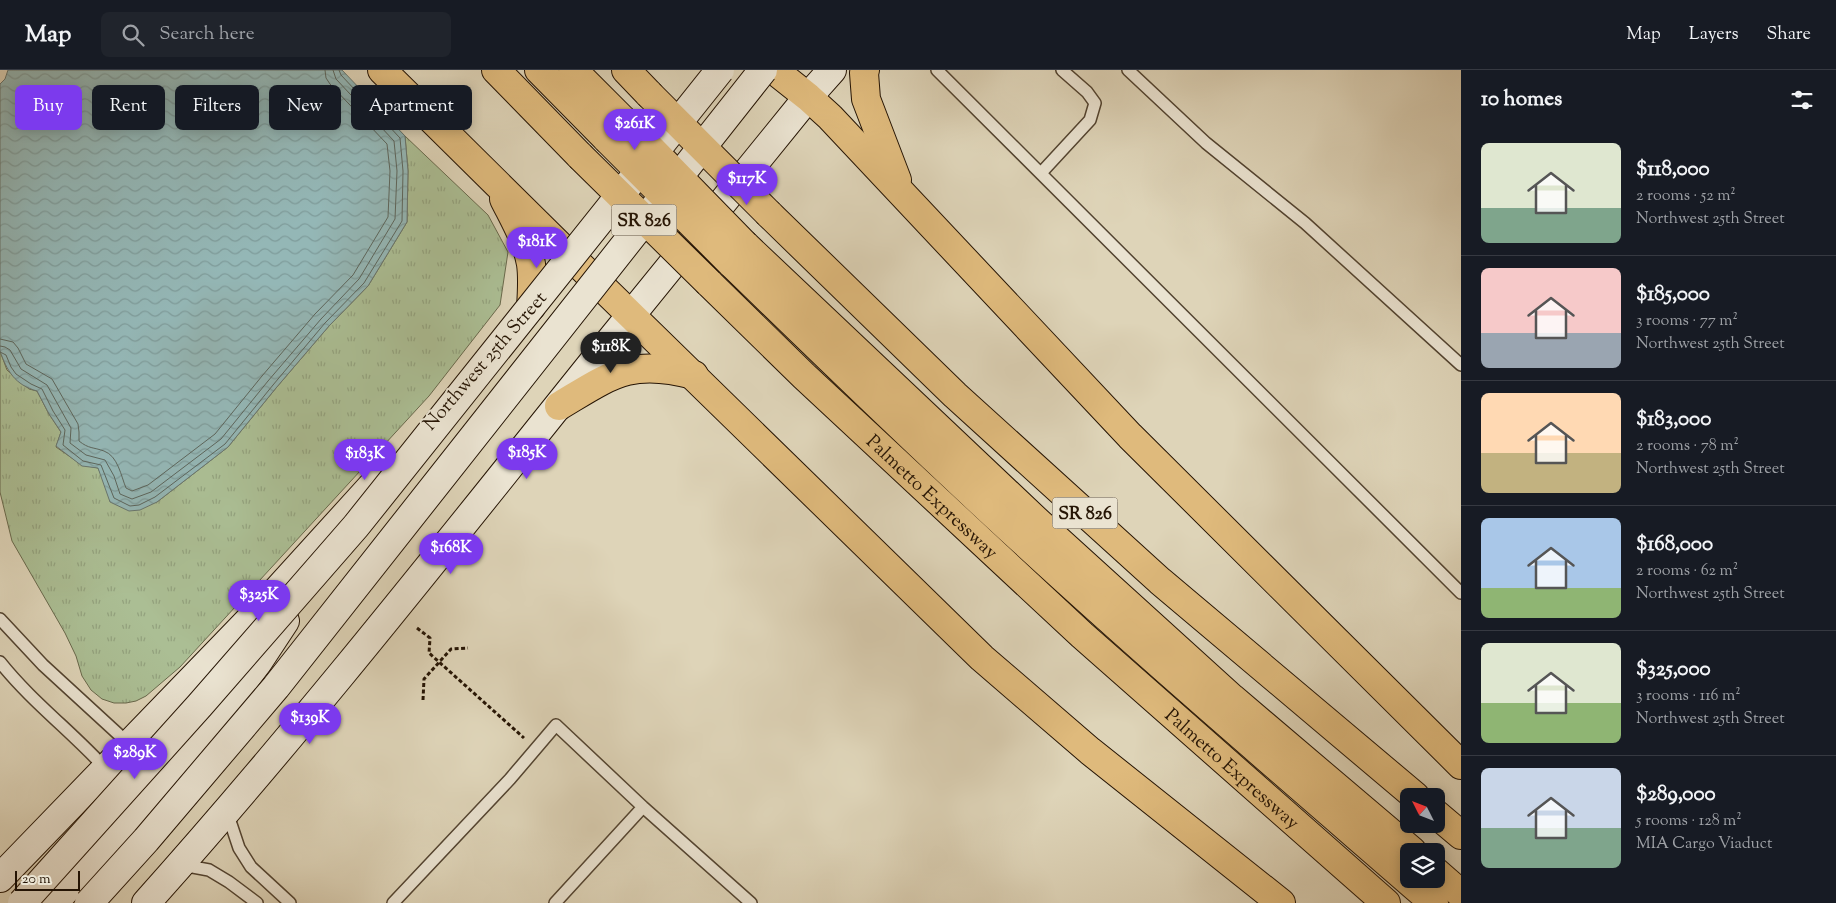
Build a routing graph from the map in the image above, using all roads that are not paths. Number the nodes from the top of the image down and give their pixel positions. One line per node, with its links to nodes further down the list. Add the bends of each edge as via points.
1 (382, 70): 19 (highway)
2 (496, 70): 55 (highway, Palmetto Expressway / SR 826, bridge, via 804,376 1082,635)
3 (539, 70): 17 (highway)
4 (573, 70): 17 (highway)
5 (626, 70): 35 (highway, SR 826, bridge, via 956,395 1152,574)
6 (720, 70): 45 (main road, bridge, via 356,526)
7 (728, 70): 22 (main road, Northwest 25th Street)
8 (763, 70): 47 (main road, bridge, via 276,687)
9 (774, 70): 16 (highway)
10 (822, 70): 16 (main road)
11 (832, 70): 16 (main road)
12 (865, 70): 20 (highway, via 866,99)
13 (936, 70): 18 (lane)
14 (1062, 70): 18 (lane, via 1095,103 1090,120)
15 (1128, 70): 25 (lane, via 1206,143 1305,223)
16 (808, 97): 20 (highway); 24 (main road)
17 (614, 129): 21 (highway, bridge)
18 (1041, 173): 29 (lane)
19 (497, 184): 22 (highway); 23 (highway, via 530,262)
20 (902, 193): 33 (highway, via 1130,436)
21 (738, 254): 40 (highway, via 824,321 1232,698); 56 (highway, via 916,442 1023,542)
22 (574, 259): 23 (main road, Northwest 25th Street); 24 (highway)
23 (531, 307): 28 (main road, Northwest 25th Street)
24 (632, 315): 26 (highway); 27 (main road)
25 (1461, 365)
26 (694, 375): 27 (highway, via 670,369 625,371 610,376); 54 (highway, via 982,658 1090,751)
27 (559, 406): 37 (main road, via 406,597)
28 (323, 540): 32 (main road, Northwest 25th Street); 46 (main road, via 302,590 280,629 236,693)
29 (1461, 593)
30 (0, 619): 32 (lane, via 43,665)
31 (0, 662): 34 (lane)
32 (129, 744): 34 (main road, Northwest 25th Street)
33 (1461, 765)
34 (106, 768): 42 (main road, Northwest 25th Street)
35 (1406, 788)
36 (643, 807): 51 (lane, via 556,726); 52 (lane); 53 (lane)
37 (227, 811): 41 (main road); 50 (lane, via 239,848 251,867)
38 (1445, 822): 39 (highway)
39 (1461, 835)
40 (1403, 843)
41 (180, 865): 48 (main road); 49 (lane, via 210,870)
42 (0, 878)
43 (1445, 880): 44 (highway)
44 (1461, 894)
45 (22, 903)
46 (54, 903)
47 (89, 903)
48 (146, 903)
49 (257, 903)
50 (290, 903)
51 (393, 903)
52 (555, 903)
53 (751, 903)
54 (1281, 903)
55 (1386, 903)
56 (1434, 903)

